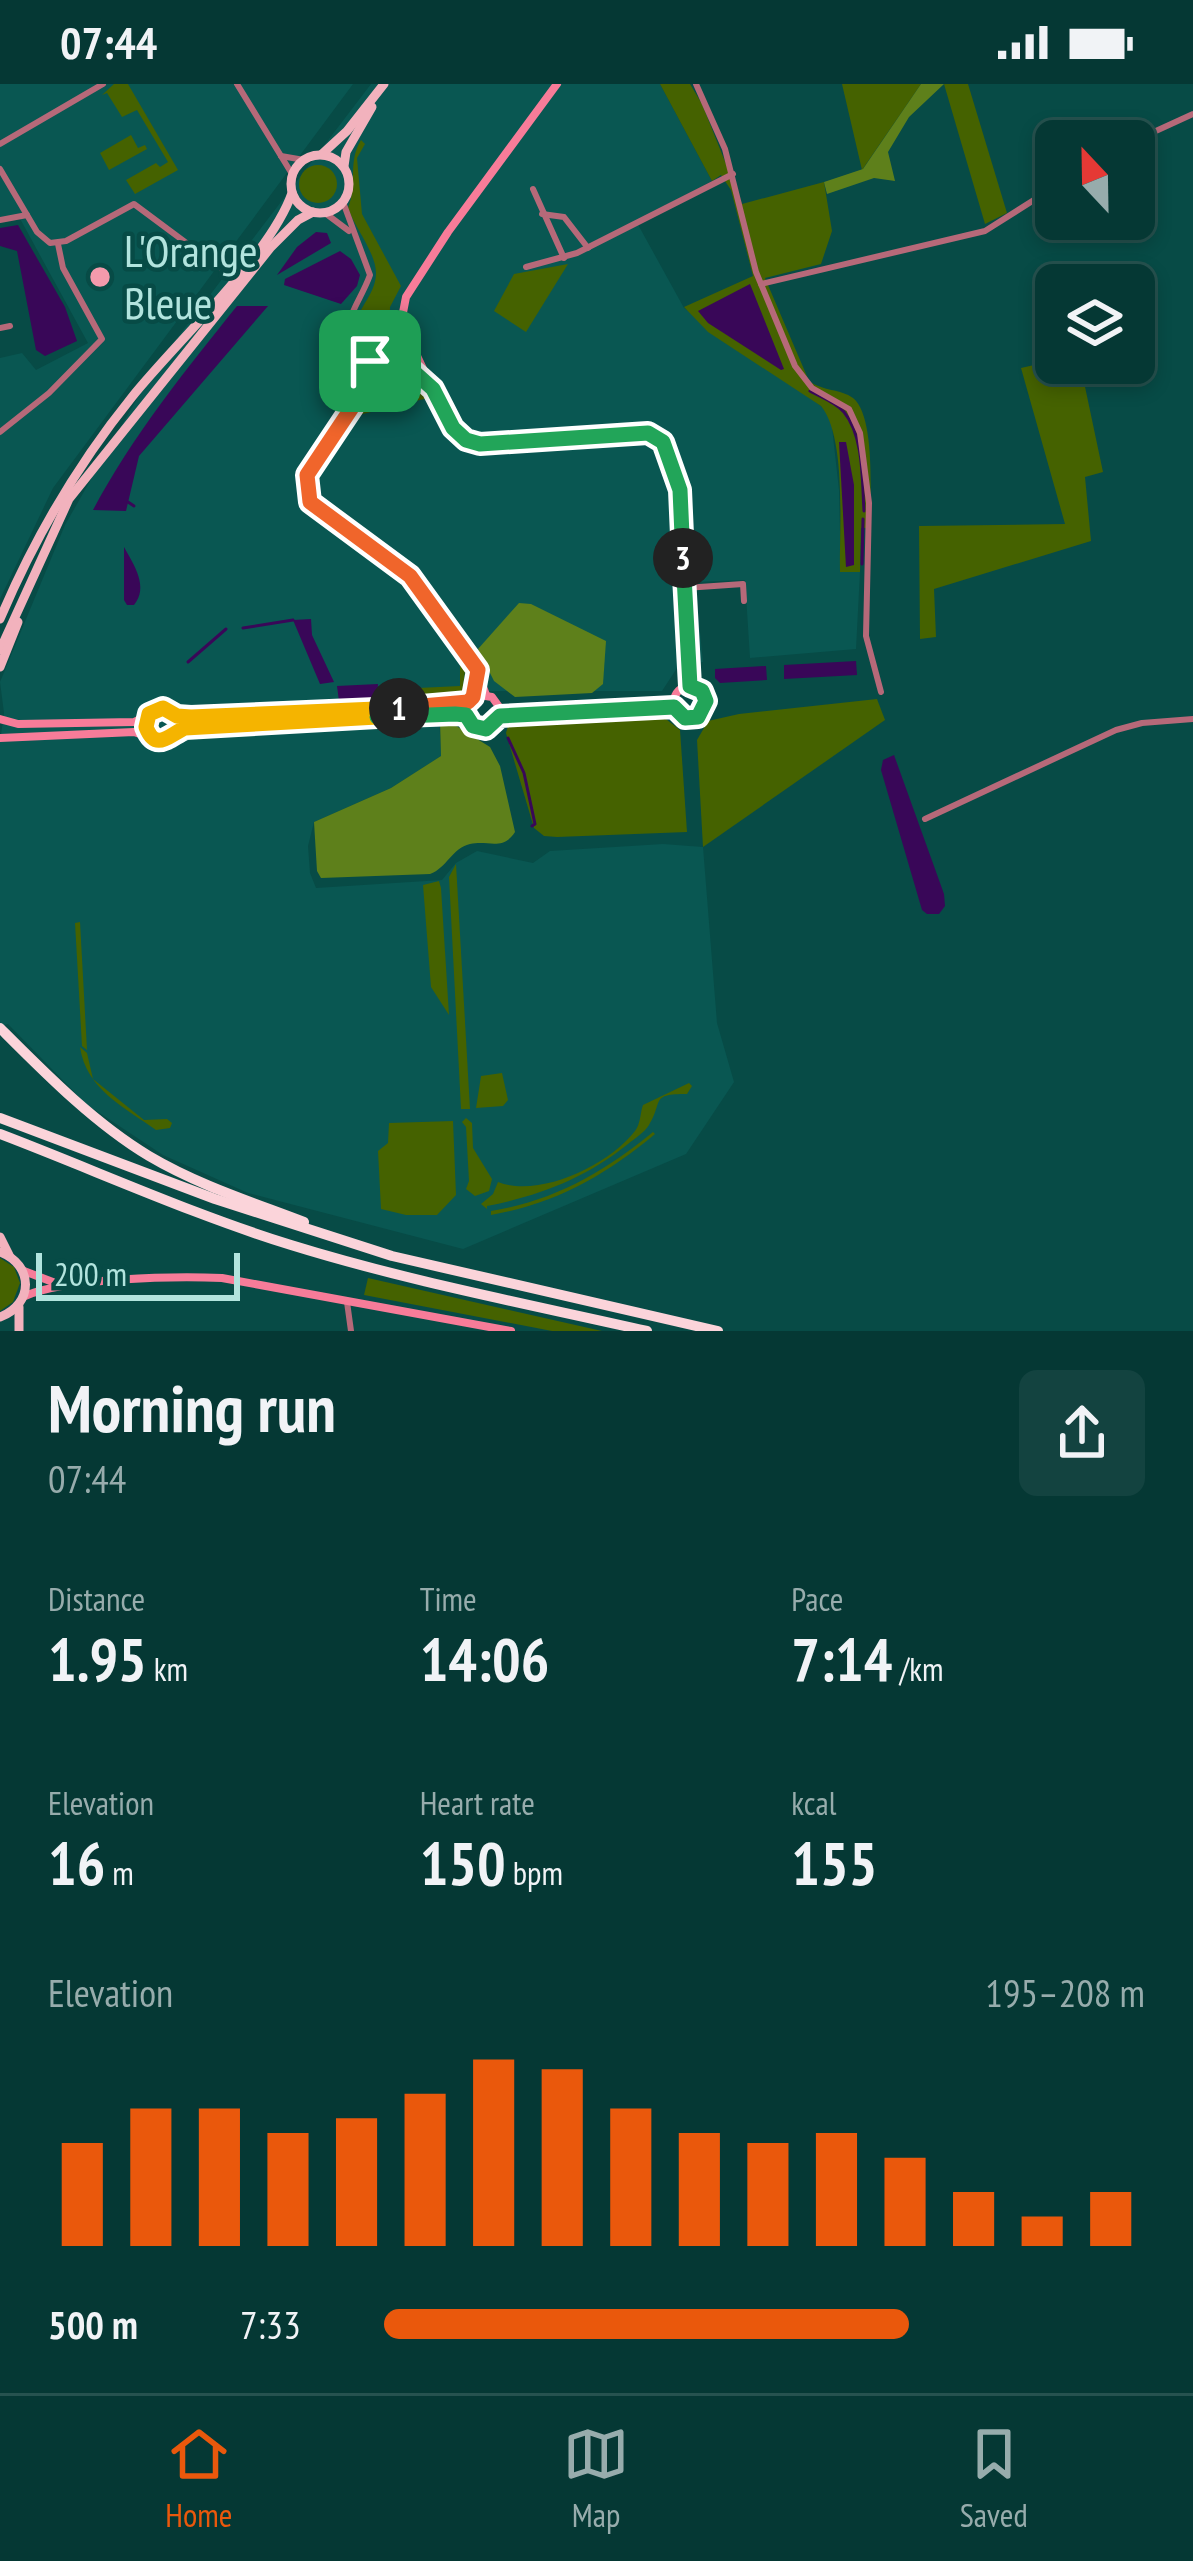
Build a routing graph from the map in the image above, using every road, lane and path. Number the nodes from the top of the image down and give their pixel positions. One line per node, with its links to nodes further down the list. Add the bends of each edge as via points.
1 (103, 84): 8 (street)
2 (237, 84): 10 (street)
3 (385, 84): 9 (main road); 12 (main road)
4 (557, 84): 33 (street, via 406,297)
5 (696, 84): 15 (street)
6 (1193, 114): 7 (street)
7 (1155, 131)
8 (0, 144)
9 (322, 154): 11 (main road); 12 (main road)
10 (278, 156): 11 (street); 14 (street)
11 (304, 160): 14 (main road)
12 (344, 166): 19 (main road, via 350,187)
13 (0, 170): 22 (street)
14 (292, 174): 17 (main road)
15 (733, 174): 26 (street); 30 (street)
16 (532, 189): 21 (street)
17 (292, 194): 20 (main road); 41 (main road, via 248,262 80,466)
18 (1035, 199): 30 (street, via 985,230)
19 (343, 202): 20 (main road); 24 (street)
20 (319, 213): 24 (street); 42 (main road, via 298,220 271,247 108,445)
21 (542, 214): 26 (street, via 564,217); 27 (street)
22 (27, 215): 23 (street); 25 (street, via 44,240)
23 (0, 220)
24 (352, 233): 35 (street, via 370,274 349,334)
25 (58, 244): 29 (street, via 134,204); 40 (street, via 103,339)
26 (588, 248): 27 (street)
27 (564, 258): 28 (street)
28 (526, 267)
29 (220, 268)
30 (760, 284): 51 (street, via 800,374 849,409 860,433 869,503 866,636)
31 (10, 326): 32 (street)
32 (0, 328)
33 (399, 335): 34 (street); 39 (street, via 411,343)
34 (394, 354): 35 (street); 36 (street)
35 (370, 361): 37 (street)
36 (401, 363): 38 (street); 39 (street)
37 (375, 380): 38 (street); 49 (street, via 314,461 305,486 310,502 410,576)
38 (394, 381): 39 (street)
39 (428, 385): 43 (street, via 453,428 480,444 648,433 663,442 680,490)
40 (0, 432)
41 (40, 537): 45 (main road); 46 (main road)
42 (41, 555): 47 (main road); 48 (main road)
43 (685, 588): 44 (street, via 742,584); 50 (street)
44 (744, 601)
45 (0, 619)
46 (0, 637)
47 (0, 650)
48 (0, 667)
49 (478, 670): 52 (street); 53 (street)
50 (690, 686): 54 (street, via 677,692); 54 (street, via 705,696 704,711 685,718)
51 (881, 692)
52 (486, 694): 53 (street); 57 (street)
53 (470, 700): 55 (street); 56 (street)
54 (674, 707): 57 (street)
55 (466, 715): 57 (street, via 482,729); 61 (street)
56 (177, 716): 58 (street, via 163,708); 61 (street)
57 (500, 716)
58 (147, 717): 59 (street); 62 (street)
59 (0, 719)
60 (1193, 719): 64 (street, via 1103,735)
61 (179, 730): 62 (street, via 166,741)
62 (148, 734): 63 (street)
63 (0, 738)
64 (925, 819)
65 (0, 1028): 70 (highway, via 147,1155)
66 (0, 1118): 70 (highway)
67 (0, 1137): 79 (highway, via 369,1268)
68 (0, 1238): 69 (main road)
69 (4, 1254): 71 (main road)
70 (392, 1256): 80 (highway)
71 (24, 1271): 72 (street); 74 (main road)
72 (65, 1286): 73 (street, via 194,1276); 74 (street)
73 (346, 1298): 77 (street); 78 (street)
74 (22, 1301): 75 (main road); 76 (main road)
75 (0, 1317)
76 (19, 1331)
77 (351, 1331)
78 (512, 1331)
79 (647, 1331)
80 (718, 1331)

